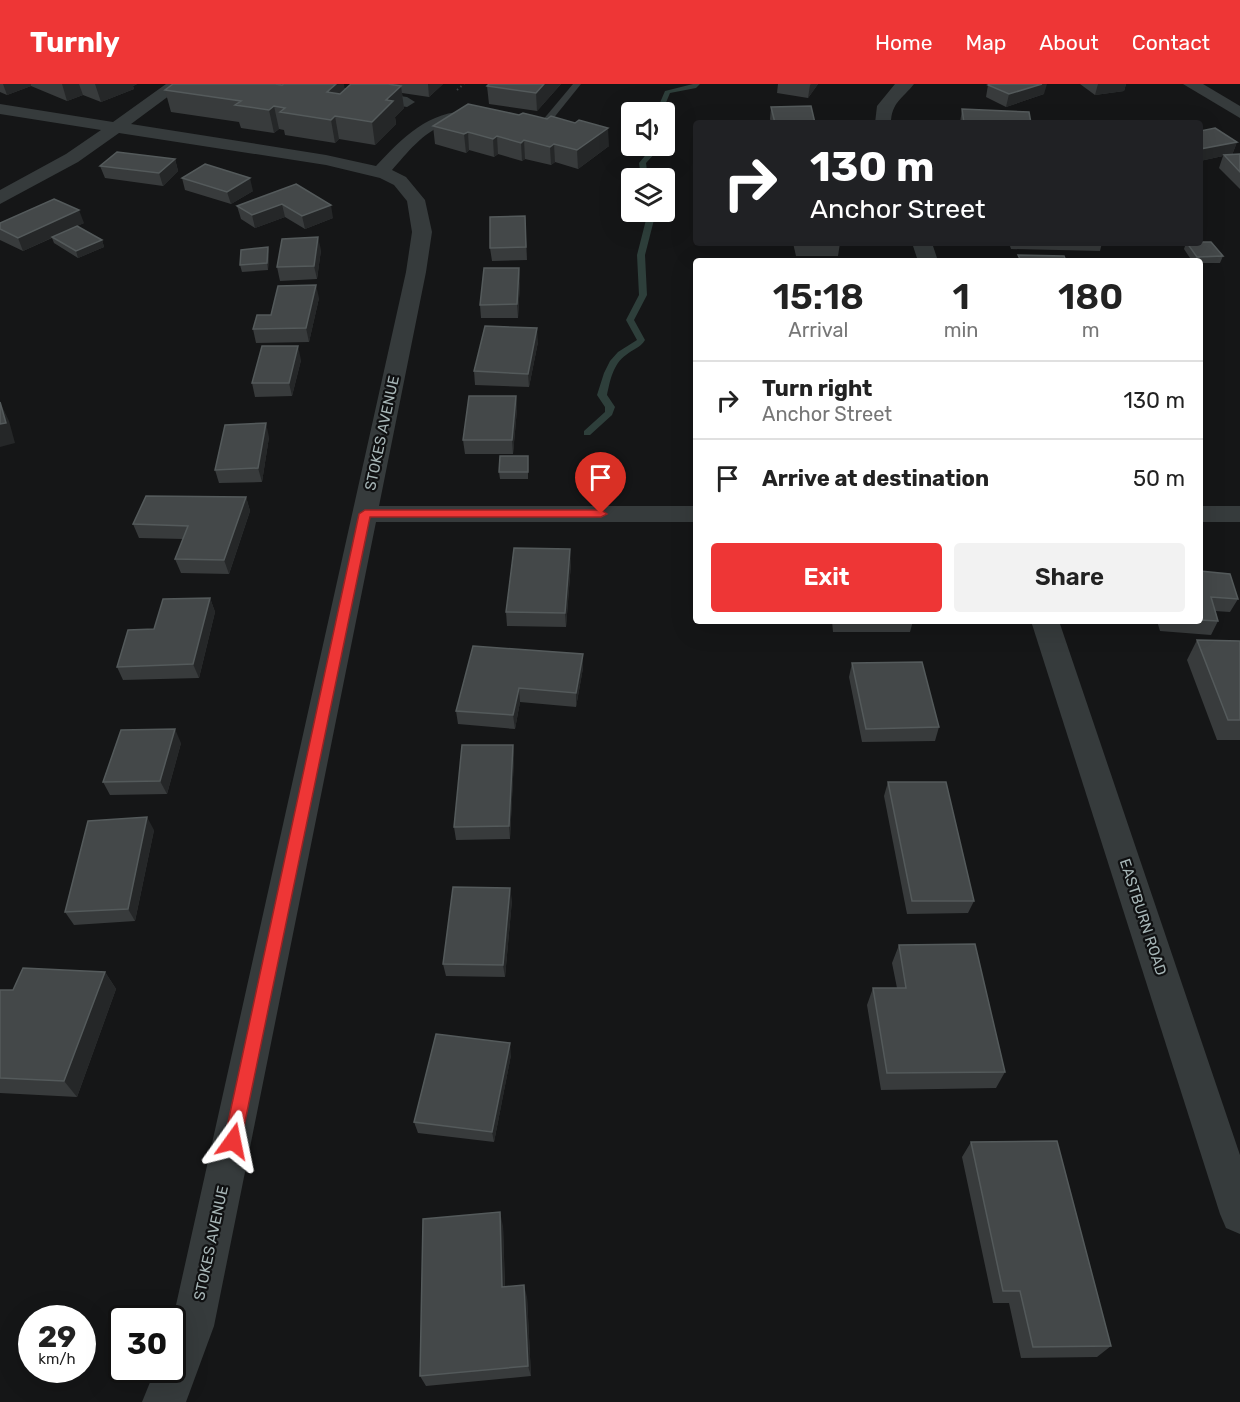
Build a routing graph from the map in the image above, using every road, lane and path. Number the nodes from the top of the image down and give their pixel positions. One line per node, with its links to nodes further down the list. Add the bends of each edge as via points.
1 (177, 84): 15 (street)
2 (282, 84): 6 (street)
3 (577, 84): 13 (lane)
4 (906, 84): 12 (street, via 888,99)
5 (1191, 84): 9 (street)
6 (333, 87): 7 (street)
7 (407, 102)
8 (0, 109): 15 (street, STOKES AVENUE)
9 (1240, 113)
10 (505, 118): 16 (street, via 471,114 435,120 424,126)
11 (525, 120): 13 (street)
12 (883, 120)
13 (544, 123): 14 (street)
14 (564, 126)
15 (117, 127): 16 (street, STOKES AVENUE); 17 (street, via 53,170)
16 (380, 172): 19 (street, STOKES AVENUE, via 400,181 411,192 422,232)
17 (0, 198)
18 (1203, 513): 21 (street)
19 (365, 514): 20 (street); 24 (street, STOKES AVENUE, via 194,1326)
20 (693, 514)
21 (1240, 514)
22 (1046, 624): 23 (street, EASTBURN ROAD)
23 (1240, 1214)
24 (164, 1402)

